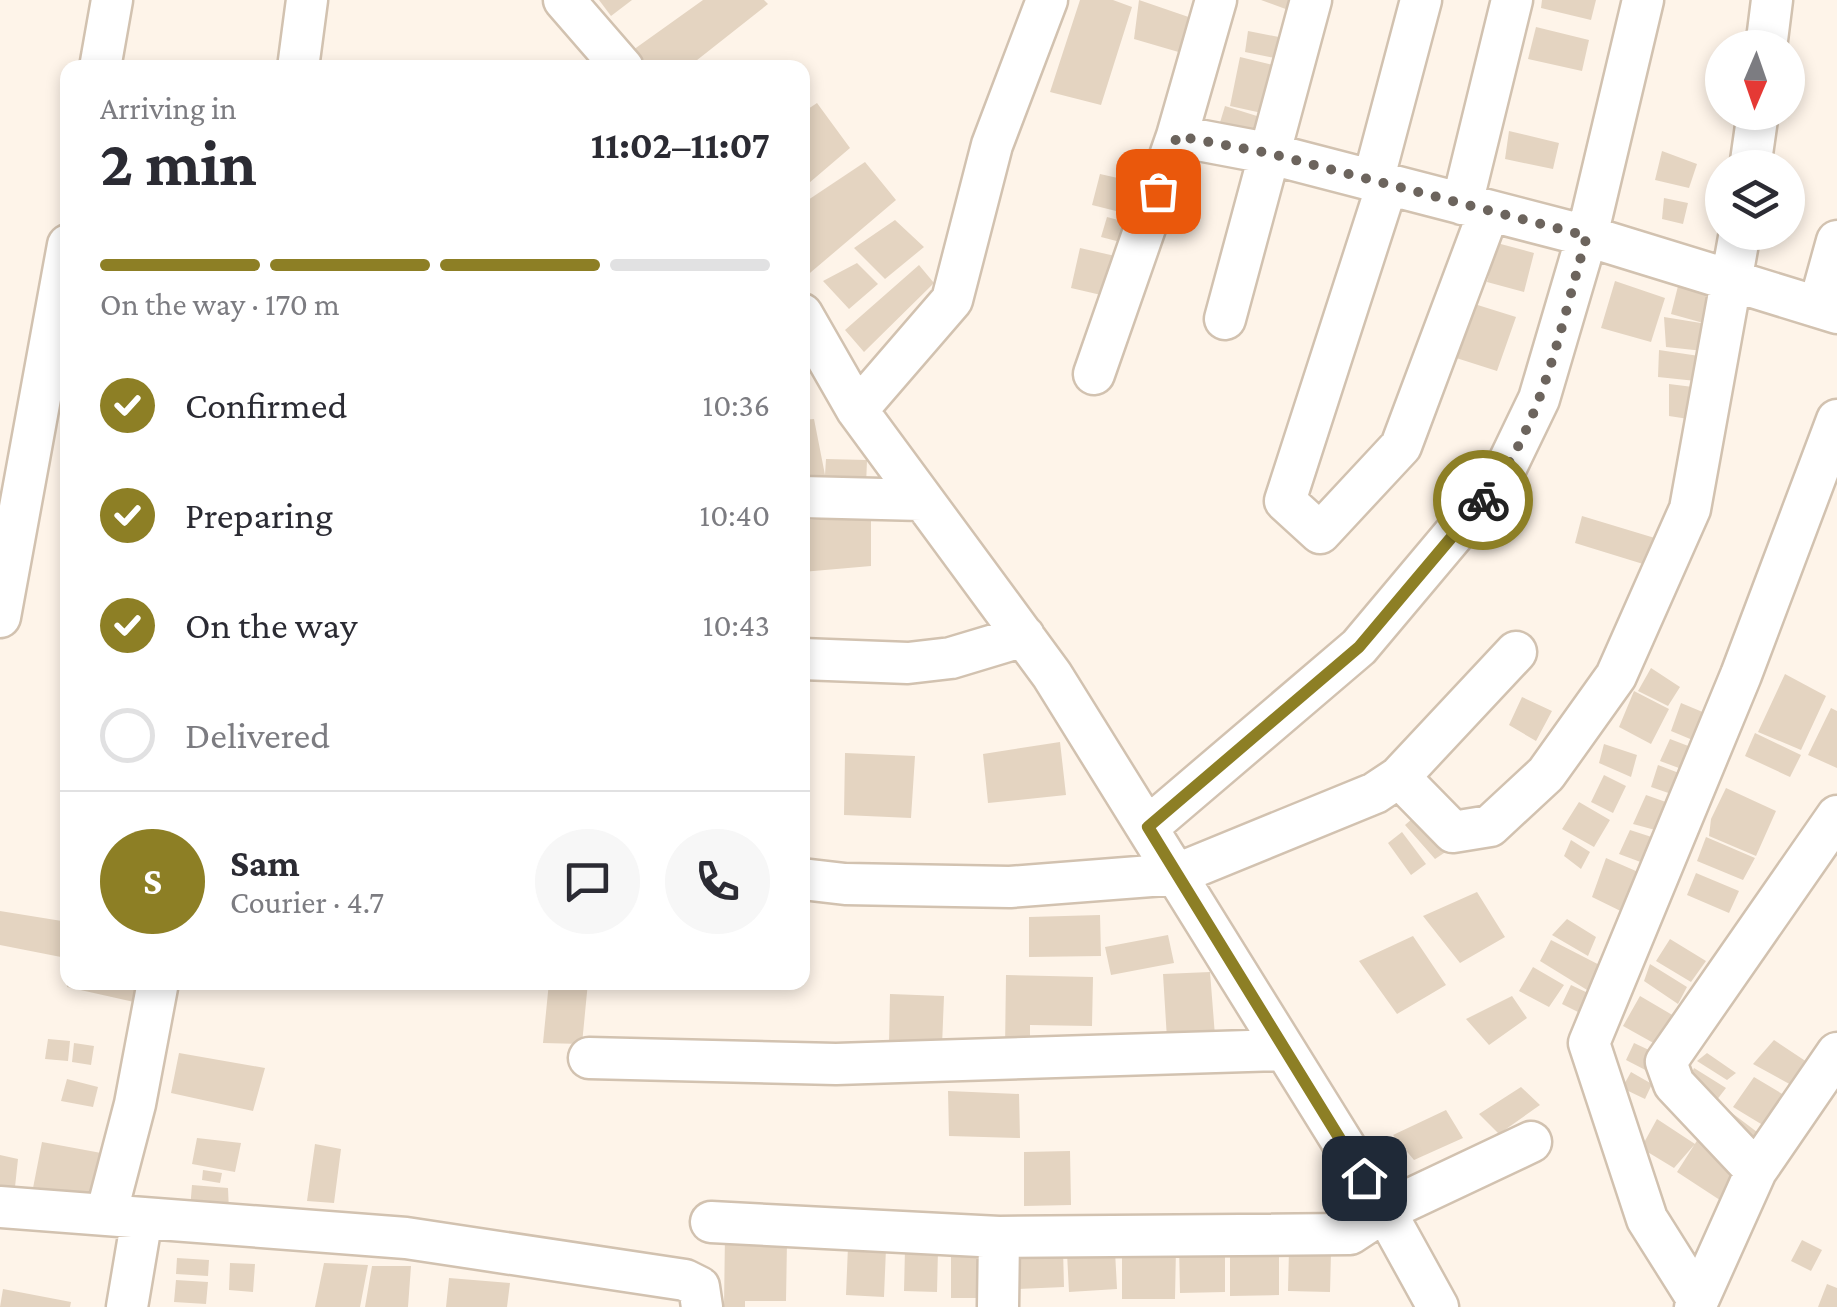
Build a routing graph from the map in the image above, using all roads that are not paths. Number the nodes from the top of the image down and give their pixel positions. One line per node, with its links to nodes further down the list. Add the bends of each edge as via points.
1 (112, 0): 12 (street)
2 (307, 0): 13 (street)
3 (564, 0): 14 (street)
4 (1047, 0): 28 (street, via 992,144 952,300)
5 (1216, 0): 15 (street)
6 (1311, 0): 16 (street)
7 (1422, 0): 17 (street)
8 (1512, 0): 18 (street)
9 (1644, 0): 19 (street)
10 (1772, 0): 11 (street)
11 (1768, 30)
12 (101, 60)
13 (299, 60)
14 (616, 60)
15 (1177, 136): 16 (street); 27 (street)
16 (1268, 153): 17 (street); 25 (street)
17 (1380, 182): 18 (street); 18 (street, via 1286,502 1320,533 1402,446)
18 (1475, 207): 19 (street)
19 (1587, 236): 22 (street); 38 (street, via 1539,399 1500,478 1359,647)
20 (1837, 241): 24 (street)
21 (1737, 250): 22 (street)
22 (1733, 280): 24 (street); 36 (street, via 1690,509 1616,676 1546,774 1490,826 1453,832)
23 (60, 289): 32 (street)
24 (1828, 309)
25 (1226, 319)
26 (810, 328): 28 (street)
27 (1094, 374)
28 (856, 410): 31 (street)
29 (1837, 420): 53 (street, via 1741,675 1589,1043 1648,1219)
30 (810, 497): 31 (street)
31 (922, 500): 33 (street)
32 (0, 617)
33 (1024, 636): 35 (street, via 952,658 908,663); 38 (street)
34 (1516, 652): 36 (street)
35 (810, 659)
36 (1399, 777): 39 (street, via 1353,803)
37 (1837, 816): 46 (street, via 1666,1062 1674,1084)
38 (1148, 827): 39 (street)
39 (1177, 874): 40 (street, via 1010,887); 42 (street)
40 (810, 880)
41 (156, 990): 49 (street, via 135,1104)
42 (1282, 1050): 44 (street, via 836,1064); 48 (street)
43 (1837, 1053): 46 (street)
44 (589, 1058)
45 (1531, 1142): 48 (street)
46 (1756, 1171): 53 (street)
47 (0, 1207): 49 (street)
48 (1384, 1210): 51 (street, via 1350,1234); 52 (street)
49 (124, 1217): 54 (street); 55 (street, via 406,1238 685,1280 699,1286)
50 (711, 1222): 51 (street)
51 (999, 1237): 56 (street)
52 (1417, 1296)
53 (1696, 1304)
54 (127, 1307)
55 (702, 1307)
56 (998, 1307)

